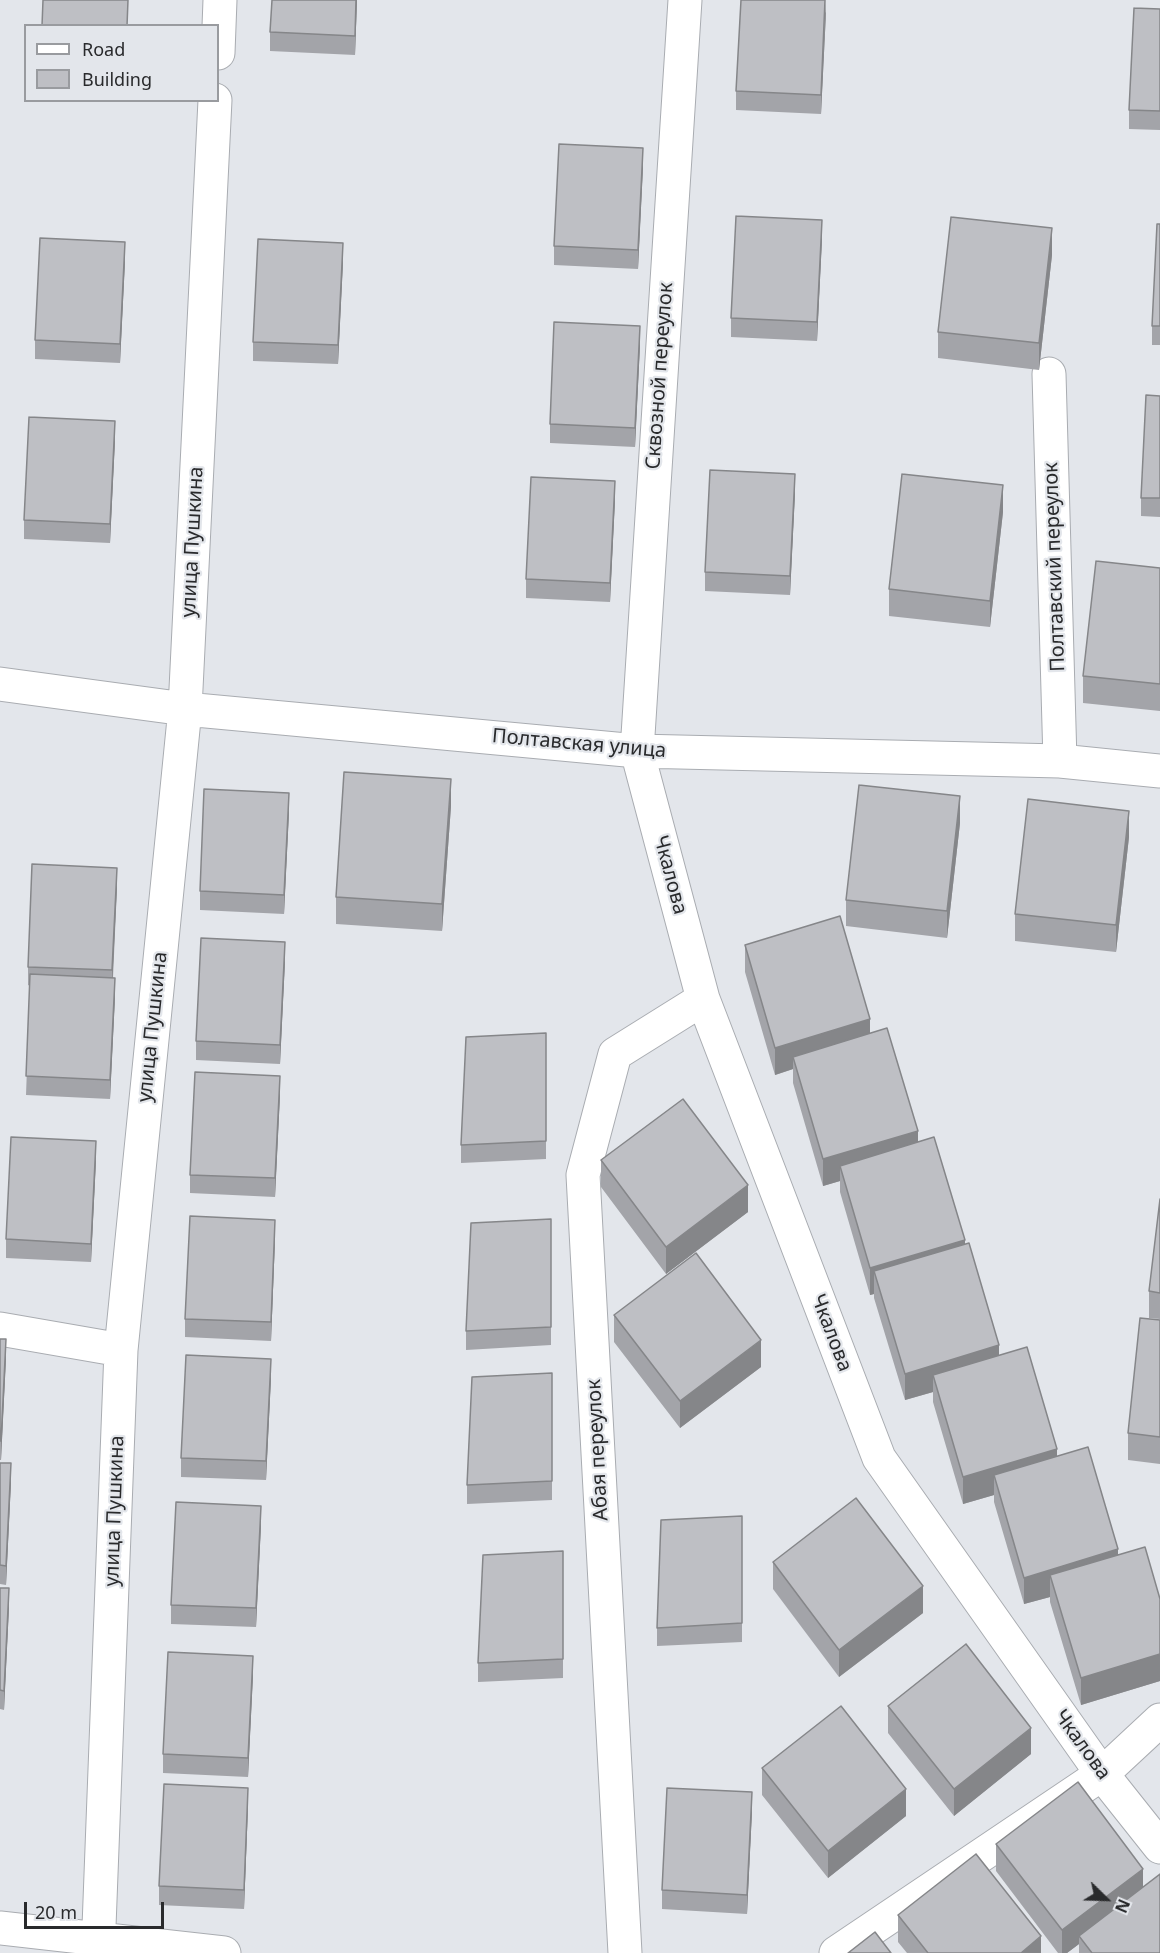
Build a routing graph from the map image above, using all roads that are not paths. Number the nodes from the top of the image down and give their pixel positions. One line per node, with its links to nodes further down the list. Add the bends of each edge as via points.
1 (220, 0): 3 (street)
2 (684, 0): 8 (street, Сквозной переулок)
3 (219, 26)
4 (215, 102): 7 (street, улица Пушкина)
5 (1049, 374): 9 (street, Полтавский переулок)
6 (0, 684): 7 (street, Полтавская улица)
7 (185, 709): 8 (street, Полтавская улица); 13 (street, улица Пушкина)
8 (637, 751): 9 (street, Полтавская улица); 11 (street, Чкалова)
9 (1060, 761): 10 (street, Полтавская улица)
10 (1160, 771)
11 (703, 999): 15 (street, Чкалова, via 879,1458); 20 (street, Абая переулок, via 615,1054 583,1175)
12 (0, 1329): 13 (street)
13 (121, 1350): 18 (street, улица Пушкина)
14 (1160, 1720): 15 (street)
15 (1102, 1774): 16 (street, Чкалова); 21 (street)
16 (1160, 1847)
17 (0, 1928): 18 (street)
18 (98, 1947): 19 (street)
19 (224, 1953)
20 (625, 1953)
21 (836, 1953)

